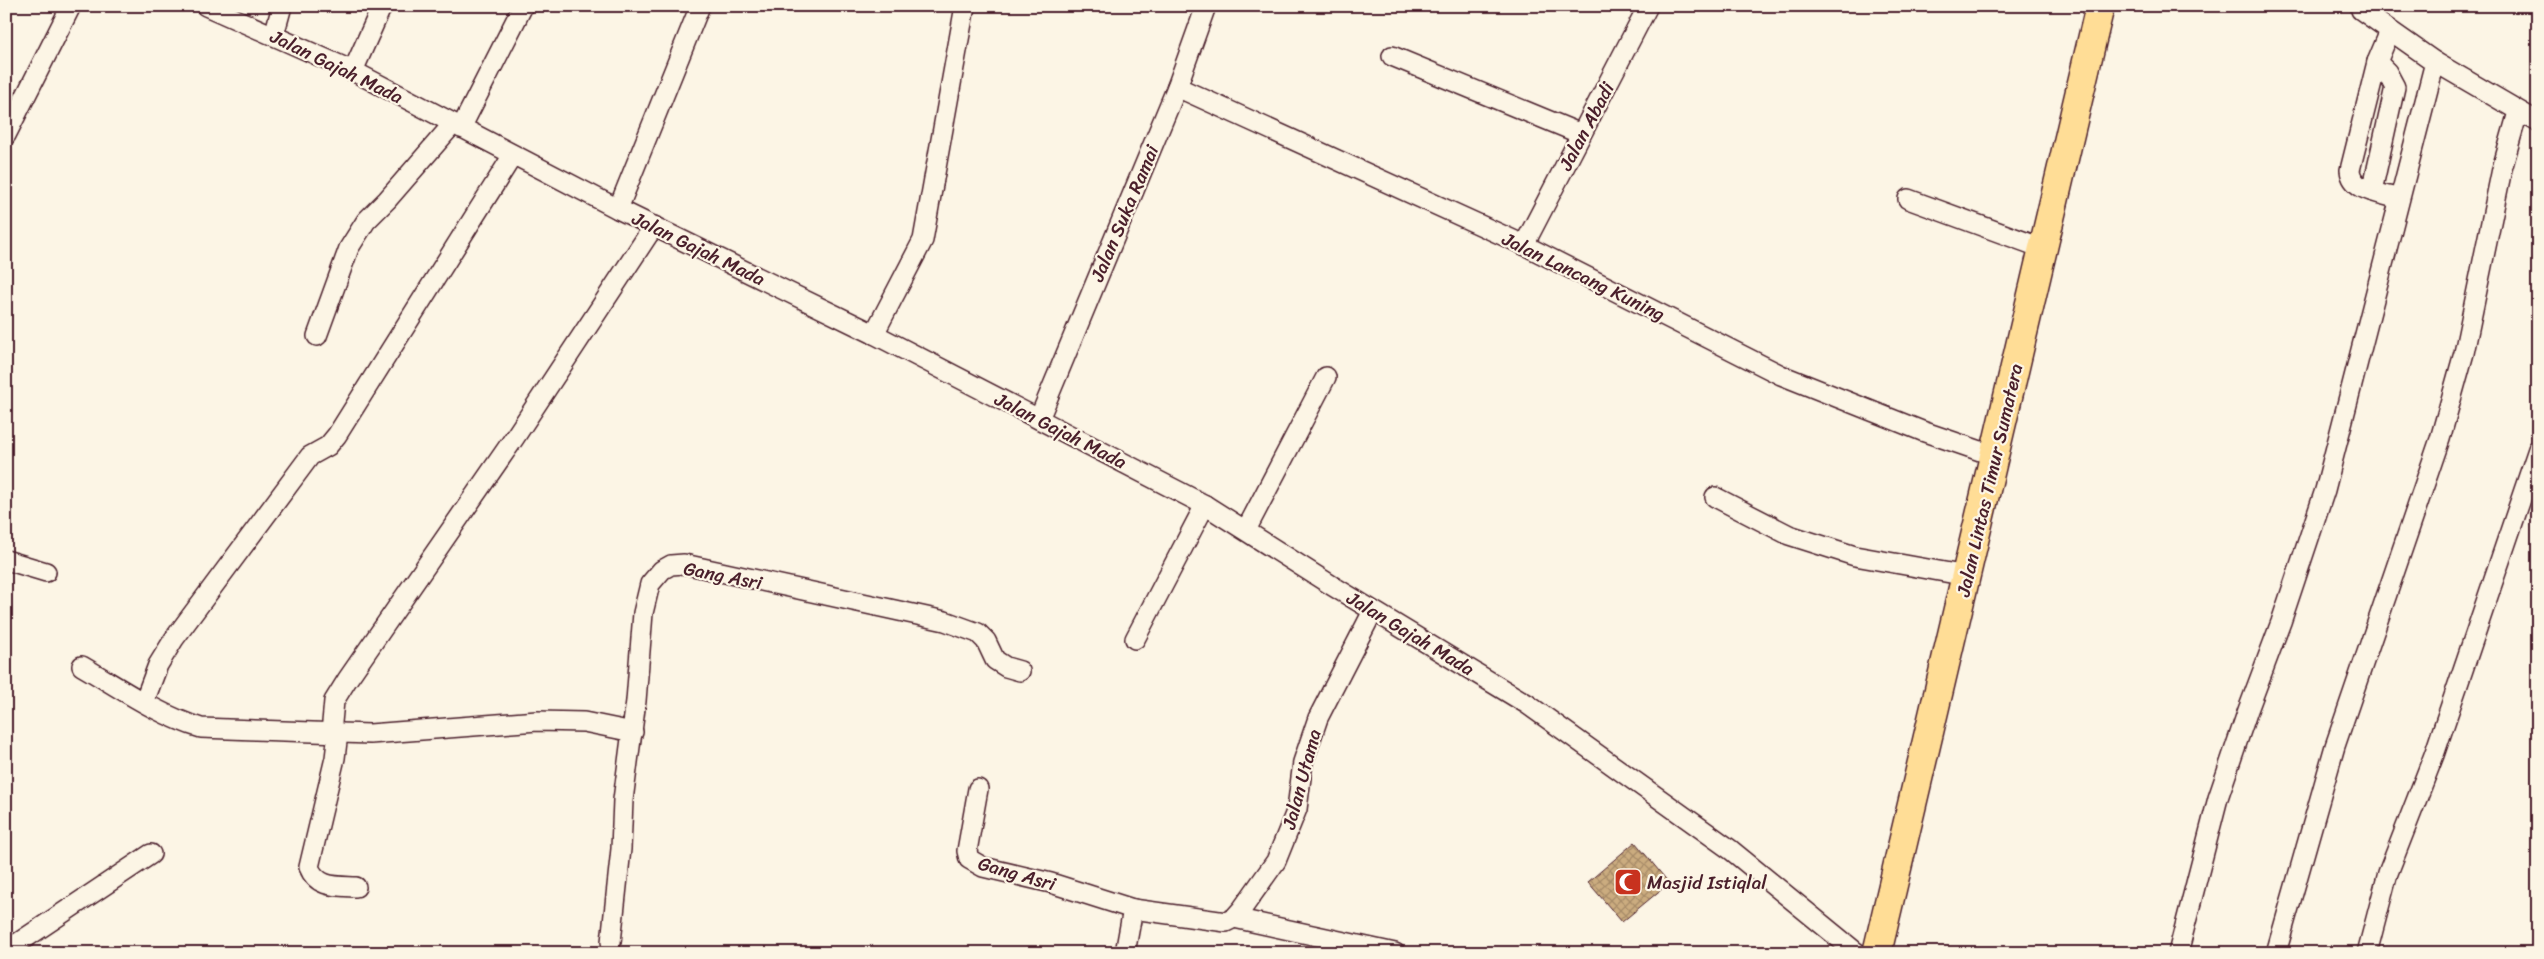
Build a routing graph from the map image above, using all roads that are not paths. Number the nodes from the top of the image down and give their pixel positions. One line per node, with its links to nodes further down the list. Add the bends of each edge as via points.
1 (71, 6): 23 (street)
2 (206, 6): 13 (street, Jalan Gajah Mada)
3 (282, 6): 13 (street)
4 (382, 6): 17 (street)
5 (523, 6): 21 (street)
6 (700, 6): 28 (street)
7 (965, 6): 32 (street, via 923,240)
8 (1206, 6): 18 (street, Jalan Suka Ramai)
9 (1648, 6): 22 (street, Jalan Abadi)
10 (2100, 6): 31 (highway, Jalan Lintas Timur Sumatera)
11 (2361, 10): 12 (street)
12 (2390, 31): 15 (street); 16 (street)
13 (274, 35): 17 (street, Jalan Gajah Mada)
14 (1392, 56): 22 (street)
15 (2377, 62): 25 (street, via 2395,87); 25 (street, via 2350,170 2351,180 2358,187)
16 (2435, 62): 19 (street); 27 (street)
17 (353, 70): 21 (street, Jalan Gajah Mada)
18 (1176, 87): 30 (street, Jalan Lancang Kuning); 35 (street, Jalan Suka Ramai)
19 (2518, 112): 20 (street); 63 (street, via 2502,169 2464,353 2440,439 2335,746)
20 (2538, 122)
21 (457, 126): 24 (street, Jalan Gajah Mada); 33 (street, via 366,222 349,248)
22 (1581, 134): 30 (street, Jalan Abadi)
23 (6, 135)
24 (513, 155): 28 (street, Jalan Gajah Mada); 48 (street, via 337,435 328,446 310,456 174,640 158,665)
25 (2372, 191): 27 (street)
26 (1908, 199): 31 (street)
27 (2399, 199): 62 (street, via 2325,490 2218,798)
28 (618, 208): 29 (street, Jalan Gajah Mada)
29 (654, 226): 32 (street, Jalan Gajah Mada); 50 (street, via 515,437 347,680 334,702)
30 (1524, 245): 37 (street, Jalan Lancang Kuning, via 1781,375)
31 (2042, 248): 37 (highway, Jalan Lintas Timur Sumatera)
32 (874, 334): 35 (street, Jalan Gajah Mada)
33 (317, 336)
34 (1326, 377): 40 (street)
35 (1039, 419): 39 (street, Jalan Gajah Mada)
36 (2538, 449): 64 (street, via 2434,755 2388,873)
37 (1995, 456): 43 (highway, Jalan Lintas Timur Sumatera)
38 (1715, 498): 43 (street, via 1798,538 1855,556)
39 (1205, 505): 40 (street, Jalan Gajah Mada); 45 (street)
40 (1246, 530): 44 (street, Jalan Gajah Mada)
41 (6, 560): 42 (street)
42 (46, 572)
43 (1967, 576): 61 (highway, Jalan Lintas Timur Sumatera)
44 (1373, 610): 55 (street, Jalan Utama, via 1318,718 1303,762 1297,809 1276,861); 60 (street, Jalan Gajah Mada, via 1527,704 1731,850)
45 (1135, 639)
46 (82, 666): 48 (street)
47 (1020, 671): 49 (street, Gang Asri, via 995,660 986,641 978,633 945,621 684,564 671,565 650,584 643,613)
48 (144, 702): 50 (street, via 201,728)
49 (633, 732): 50 (street, via 584,722 537,721 370,734); 56 (street, Gang Asri, via 623,800)
50 (334, 733): 53 (street, via 335,758 309,867 313,878 327,886)
51 (978, 789): 54 (street, Gang Asri, via 967,851 969,859 983,867 1051,883)
52 (151, 854): 57 (street)
53 (356, 887)
54 (1133, 909): 55 (street, via 1226,922); 58 (street)
55 (1234, 918): 59 (street)
56 (611, 942)
57 (6, 951)
58 (1125, 953)
59 (1395, 953)
60 (1857, 953)
61 (1877, 953)
62 (2178, 953)
63 (2276, 953)
64 (2367, 953)

